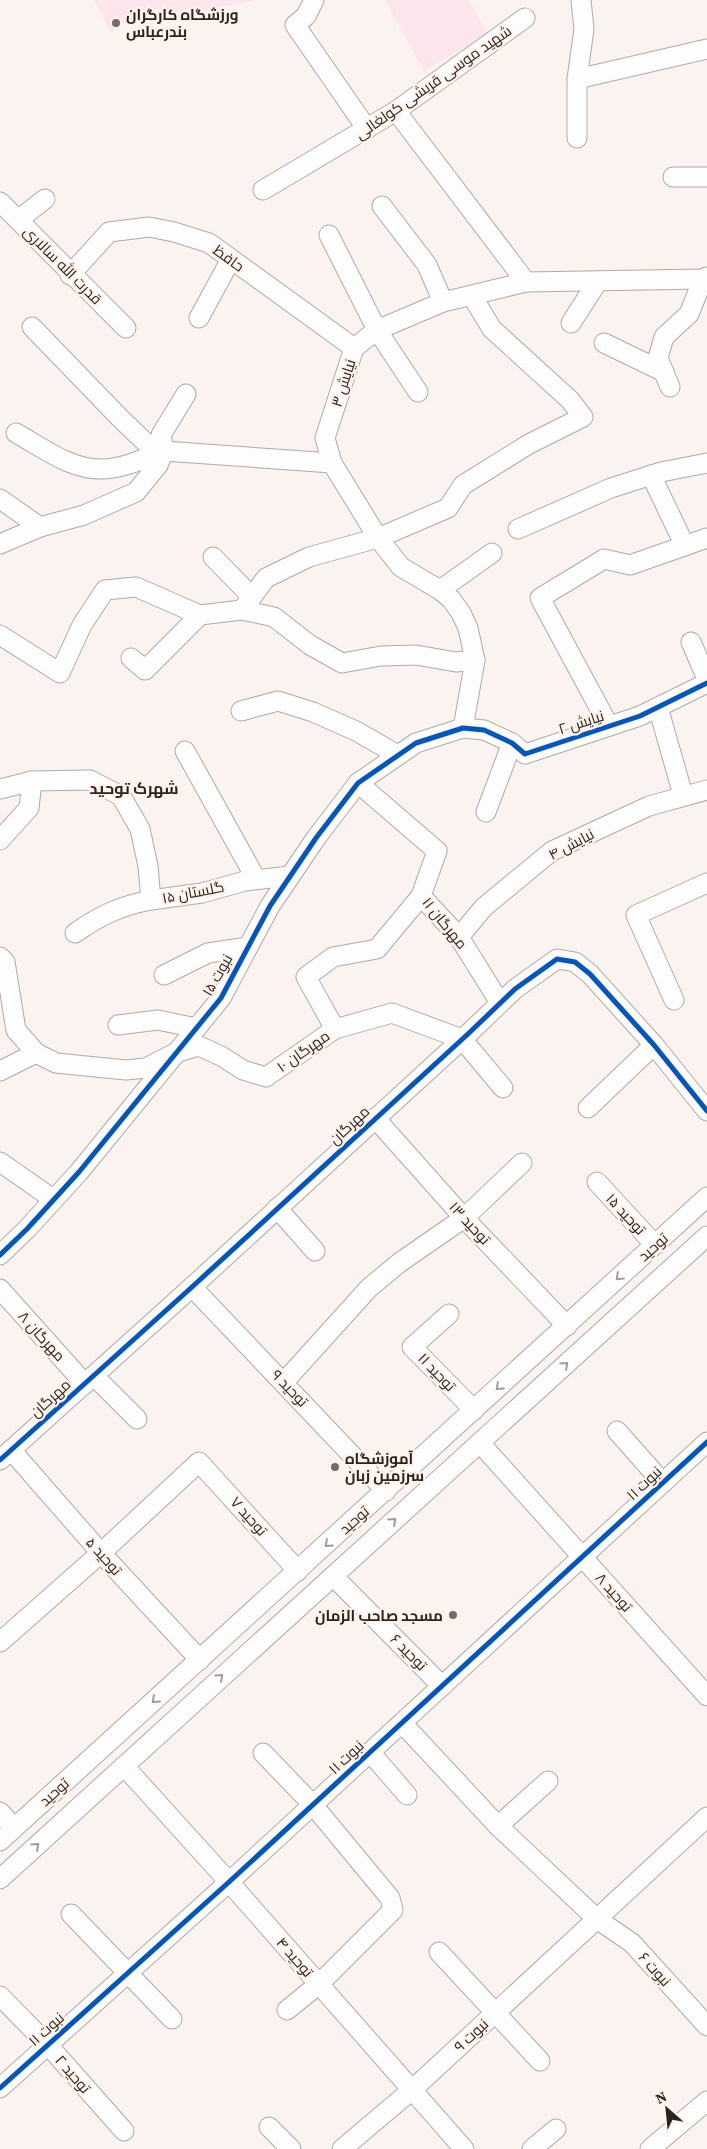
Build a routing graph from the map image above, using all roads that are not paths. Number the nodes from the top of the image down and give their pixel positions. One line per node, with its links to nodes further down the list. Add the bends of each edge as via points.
1 (314, 0): 7 (street, via 306,16 295,25)
2 (581, 0): 5 (street, via 584,29)
3 (525, 18): 6 (street, شهید موسی قریشی کولغالی)
4 (707, 49): 5 (street)
5 (576, 79): 8 (street)
6 (396, 111): 7 (street, شهید موسی قریشی کولغالی); 21 (street)
7 (367, 129): 11 (street, شهید موسی قریشی کولغالی)
8 (577, 138)
9 (673, 177): 10 (street)
10 (707, 177)
11 (263, 190)
12 (46, 199): 15 (street)
13 (0, 202): 15 (street, قدرت الله سالاری)
14 (382, 206): 23 (street, via 427,265)
15 (18, 220): 18 (street, قدرت الله سالاری)
16 (329, 235): 28 (street)
17 (231, 259): 18 (street, حافظ, via 209,243 149,227 109,232); 24 (street); 30 (street, حافظ)
18 (70, 274): 27 (street, قدرت الله سالاری)
19 (598, 281): 20 (street, نیایش ۳); 21 (street, نیایش ۳); 25 (street)
20 (706, 281): 29 (street, via 689,314 664,337 658,358 667,380)
21 (526, 282): 22 (street, نیایش ۳)
22 (472, 296): 23 (street, نیایش ۳); 41 (street, via 492,329 570,400 583,418 529,444 463,485 448,508)
23 (443, 302): 28 (street, نیایش ۳)
24 (199, 318)
25 (571, 322)
26 (32, 327): 34 (street, via 145,442)
27 (126, 328)
28 (377, 330): 30 (street, نیایش ۳); 31 (street)
29 (604, 343)
30 (354, 348): 35 (street, نیایش ۳, via 324,438)
31 (418, 392)
32 (186, 394): 34 (street, via 161,435)
33 (16, 433): 34 (street, via 71,464 104,470)
34 (164, 451): 35 (street); 39 (street, via 158,465 136,492 84,515)
35 (332, 463): 41 (street, نیایش ۳)
36 (707, 463): 37 (street)
37 (651, 475): 40 (street, via 611,488); 44 (street)
38 (0, 499): 39 (street)
39 (40, 527): 43 (street)
40 (518, 529)
41 (378, 538): 47 (street, نیایش ۳, via 401,567); 48 (street, via 308,556 266,578)
42 (707, 538): 44 (street)
43 (0, 544)
44 (685, 546): 57 (street, via 630,565 604,559 540,598)
45 (492, 553): 47 (street)
46 (213, 557): 48 (street)
47 (440, 590): 53 (street, نیایش ۳, via 461,613)
48 (247, 603): 49 (street); 53 (street, via 274,617 310,645 342,663 381,656 416,655 456,662)
49 (200, 615): 50 (street, via 136,587 105,590 82,624 60,673); 52 (street, via 145,670)
50 (0, 635)
51 (690, 642): 54 (street)
52 (131, 658)
53 (475, 660): 58 (street, نیایش ۳)
54 (707, 681): 55 (street, نیایش ۲)
55 (658, 707): 57 (street, نیایش ۲); 66 (street)
56 (241, 711): 61 (street, via 278,701 356,731)
57 (608, 726): 59 (street, نیایش ۲, via 525,754)
58 (463, 728): 59 (street, نیایش ۲, via 484,730); 61 (street, نبوت ۱۵, via 416,743)
59 (512, 743): 67 (street)
60 (185, 751): 70 (street)
61 (398, 755): 63 (street, نبوت ۱۵)
62 (32, 781): 64 (street, گلستان ۱۵); 68 (street, via 29,808); 73 (street, گلستان ۱۵, via 90,780 121,796 140,829)
63 (358, 783): 69 (street, نبوت ۱۵); 72 (street, مهرگان ۱۱, via 437,852)
64 (1, 788)
65 (707, 790): 66 (street, نیایش ۴)
66 (684, 795): 75 (street, نیایش ۴, via 650,806 552,851 484,907)
67 (486, 812)
68 (0, 840)
69 (290, 876): 70 (street, گلستان ۱۵); 76 (street, نبوت ۱۵)
70 (256, 879): 73 (street, گلستان ۱۵, via 202,893)
71 (707, 883): 79 (street, via 636,915)
72 (421, 896): 75 (street, مهرگان ۱۱); 83 (street, via 377,949 333,957 306,977)
73 (151, 900): 74 (street, via 98,916)
74 (75, 933)
75 (459, 936): 80 (street, مهرگان ۱۱)
76 (248, 947): 78 (street, via 208,952); 82 (street, نبوت ۱۵, via 221,998)
77 (0, 957): 86 (street, via 5,962 16,1030)
78 (164, 975)
79 (674, 1000)
80 (500, 1003): 84 (street, مهرگان); 85 (street, مهرگان, via 557,959 575,962 590,974)
81 (118, 1025): 82 (street, via 158,1020)
82 (196, 1028): 87 (street, نبوت ۱۵)
83 (335, 1029): 84 (street, مهرگان ۱۰, via 392,1013); 87 (street, مهرگان ۱۰, via 266,1077 243,1070 199,1046)
84 (462, 1039): 89 (street); 92 (street, مهرگان)
85 (654, 1045): 90 (street); 91 (street, مهرگان)
86 (36, 1053): 87 (street, via 56,1063 126,1070 146,1068); 88 (street)
87 (175, 1053): 97 (street, نبوت ۱۵, via 79,1172)
88 (0, 1072)
89 (503, 1088)
90 (588, 1108)
91 (707, 1111)
92 (375, 1118): 98 (street, مهرگان); 99 (street, توحید ۱۳)
93 (0, 1162): 97 (street)
94 (522, 1163): 99 (street)
95 (597, 1182): 101 (street, توحید ۱۵)
96 (707, 1197): 101 (street, توحید)
97 (53, 1199): 103 (street, نبوت ۱۵)
98 (277, 1208): 102 (street); 104 (street, مهرگان)
99 (464, 1218): 107 (street, توحید ۱۳); 109 (street, via 369,1288)
100 (707, 1236): 113 (street, توحید, one-way to 100)
101 (655, 1245): 107 (street, توحید, one-way to 107)
102 (315, 1251)
103 (0, 1255)
104 (192, 1287): 108 (street, مهرگان); 109 (street, توحید ۹)
105 (0, 1289): 108 (street, مهرگان ۸)
106 (449, 1314): 110 (street, توحید ۱۱, via 412,1347)
107 (567, 1326): 110 (street, توحید, one-way to 110)
108 (89, 1380): 111 (street, مهرگان ۸); 115 (street, مهرگان)
109 (284, 1382): 117 (street, توحید ۹)
110 (474, 1410): 117 (street, توحید)
111 (137, 1419)
112 (617, 1431): 116 (street)
113 (480, 1442): 119 (street, توحید ۸); 121 (street, توحید, one-way to 113)
114 (707, 1442): 116 (street, نبوت ۱۱)
115 (6, 1455): 118 (street, توحید ۵)
116 (663, 1483): 119 (street, نبوت ۱۱)
117 (386, 1491): 120 (street, توحید, one-way to 120)
118 (101, 1553): 120 (street, توحید ۷, via 199,1462); 122 (street); 123 (street, توحید ۵)
119 (583, 1556): 125 (street, نبوت ۱۱); 126 (street, توحید ۸)
120 (298, 1571): 123 (street, توحید)
121 (333, 1576): 125 (street, توحید ۶); 127 (street, توحید, one-way to 121)
122 (0, 1642)
123 (200, 1660): 124 (street, توحید)
124 (176, 1681): 127 (street); 138 (street, توحید, one-way to 138)
125 (442, 1686): 128 (street, نبوت ۱۱)
126 (707, 1696)
127 (193, 1702): 131 (street, توحید)
128 (402, 1723): 129 (street, نبوت ۱۱); 137 (street, نبوت ۶)
129 (370, 1752): 133 (street); 134 (street, نبوت ۱۱)
130 (263, 1753): 134 (street)
131 (124, 1766): 140 (street, توحید, one-way to 131); 141 (street, توحید ۴)
132 (548, 1781): 137 (street)
133 (407, 1795)
134 (313, 1805): 141 (street, نبوت ۱۱); 146 (street, via 390,1898 392,1910)
135 (0, 1812): 138 (street)
136 (707, 1817): 143 (street)
137 (498, 1826): 143 (street, نبوت ۶)
138 (14, 1828): 139 (street, توحید)
139 (0, 1841)
140 (0, 1879)
141 (229, 1882): 145 (street, نبوت ۱۱); 146 (street, توحید ۴)
142 (71, 1914): 145 (street)
143 (597, 1919): 149 (street, نبوت ۹); 151 (street, نبوت ۶, via 632,1943)
144 (439, 1952): 149 (street)
145 (128, 1973): 150 (street); 152 (street, نبوت ۱۱)
146 (319, 1984): 148 (street); 155 (street, توحید ۴)
147 (0, 1996): 152 (street, توحید ۲)
148 (287, 2010)
149 (496, 2012): 153 (street); 155 (street, نبوت ۹)
150 (172, 2019)
151 (707, 2026)
152 (48, 2045): 154 (street, نبوت ۱۱); 159 (street, توحید ۲)
153 (540, 2061)
154 (0, 2088)
155 (412, 2089): 161 (street, نبوت ۹); 162 (street, توحید ۴)
156 (707, 2101): 164 (street)
157 (269, 2128): 160 (street)
158 (556, 2129): 163 (street)
159 (124, 2132)
160 (290, 2149)
161 (342, 2149)
162 (464, 2149)
163 (532, 2149)
164 (650, 2149)

